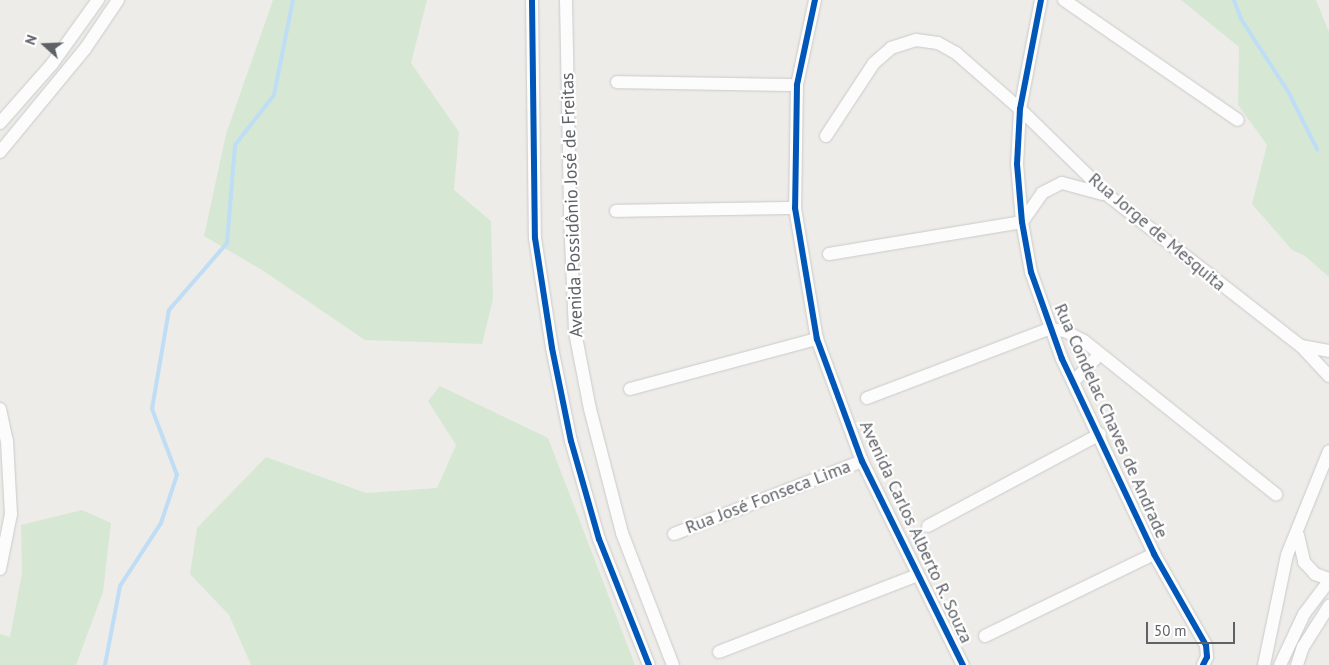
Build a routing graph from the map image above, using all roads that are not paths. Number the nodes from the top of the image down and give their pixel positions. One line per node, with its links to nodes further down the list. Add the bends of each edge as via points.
1 (98, 0): 12 (street, via 52,64)
2 (118, 0): 14 (street, via 80,56)
3 (532, 0): 44 (street, Avenida Possidônio José de Freitas, via 535,238 552,348 571,441 599,539)
4 (566, 0): 45 (street, Avenida Possidônio José de Freitas, via 570,244 575,332 590,409 622,533)
5 (815, 0): 9 (street, Avenida Carlos Alberto R. Souza)
6 (1041, 0): 10 (street, Rua Condelac Chaves de Andrade)
7 (1064, 0): 11 (street)
8 (618, 82): 9 (street)
9 (796, 85): 16 (street, Avenida Carlos Alberto R. Souza)
10 (1020, 109): 13 (street, Rua Jorge de Mesquita, via 956,53 938,43 916,40 891,48 874,62); 15 (street, Rua Jorge de Mesquita); 18 (street, Rua Condelac Chaves de Andrade, via 1017,164)
11 (1238, 120)
12 (0, 123)
13 (826, 136)
14 (0, 152)
15 (1110, 197): 18 (street, via 1085,187 1062,183 1042,193); 22 (street, Rua Jorge de Mesquita)
16 (795, 208): 17 (street); 21 (street, Avenida Carlos Alberto R. Souza)
17 (616, 211)
18 (1022, 222): 19 (street); 20 (street, Rua Condelac Chaves de Andrade, via 1031,272)
19 (828, 254)
20 (1050, 329): 24 (street, via 1065,331); 26 (street, Rua Condelac Chaves de Andrade); 28 (street)
21 (817, 339): 27 (street); 32 (street, Avenida Carlos Alberto R. Souza)
22 (1301, 346): 23 (street, Rua Jorge de Mesquita); 25 (street, Rua Jorge de Mesquita)
23 (1329, 351)
24 (1100, 354): 26 (street); 33 (street)
25 (1329, 376)
26 (1074, 382): 30 (street, Rua Condelac Chaves de Andrade)
27 (630, 389)
28 (867, 398)
29 (0, 410): 38 (street, via 7,441 11,514)
30 (1100, 434): 34 (street); 37 (street, Rua Condelac Chaves de Andrade)
31 (1329, 451): 35 (street)
32 (862, 461): 36 (street, Rua José Fonseca Lima); 39 (street, Avenida Carlos Alberto R. Souza)
33 (1276, 494)
34 (928, 526)
35 (1297, 532): 40 (street, via 1304,562 1315,574); 48 (street, via 1281,582)
36 (674, 534)
37 (1154, 554): 42 (street); 47 (street, Rua Condelac Chaves de Andrade, via 1206,645 1207,658)
38 (0, 569)
39 (918, 575): 43 (street); 46 (street, Avenida Carlos Alberto R. Souza)
40 (1329, 580): 49 (street, via 1304,614)
41 (1329, 606): 50 (street, via 1303,647)
42 (985, 636)
43 (719, 652)
44 (649, 665)
45 (673, 665)
46 (963, 665)
47 (1203, 665)
48 (1264, 665)
49 (1280, 665)
50 (1296, 665)

